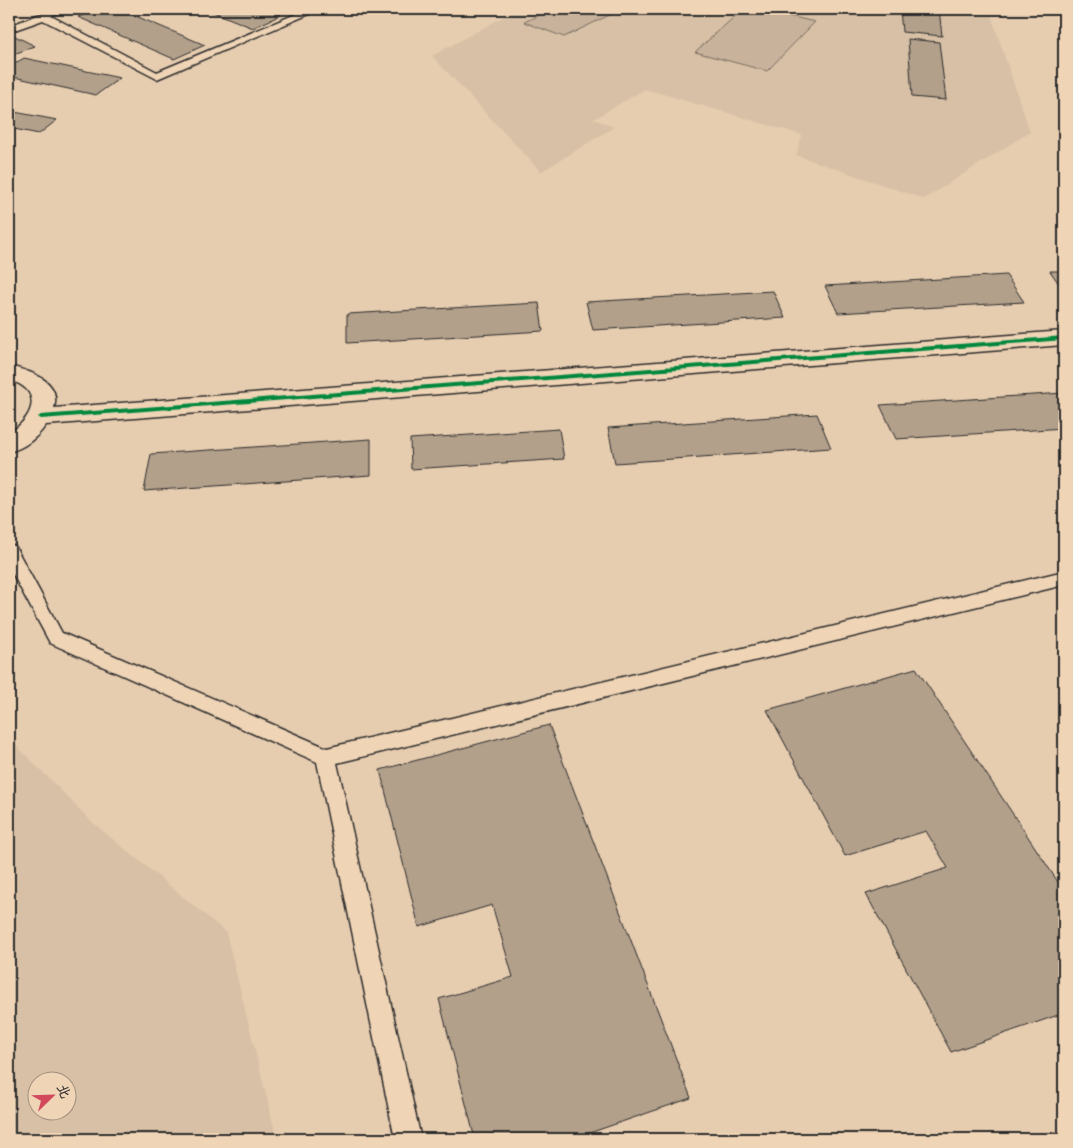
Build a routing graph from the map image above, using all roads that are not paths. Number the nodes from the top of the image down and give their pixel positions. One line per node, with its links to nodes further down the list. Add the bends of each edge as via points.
1 (62, 9): 3 (lane)
2 (316, 9): 3 (lane, via 157,76)
3 (43, 16): 4 (lane)
4 (9, 29)
5 (1064, 338): 7 (street)
6 (9, 373): 7 (street, via 34,381 43,391 45,403)
7 (41, 417): 8 (street, via 31,429)
8 (9, 444)
9 (9, 552): 11 (lane, via 56,638)
10 (1064, 578): 11 (lane)
11 (326, 757): 12 (lane)
12 (408, 1139)

